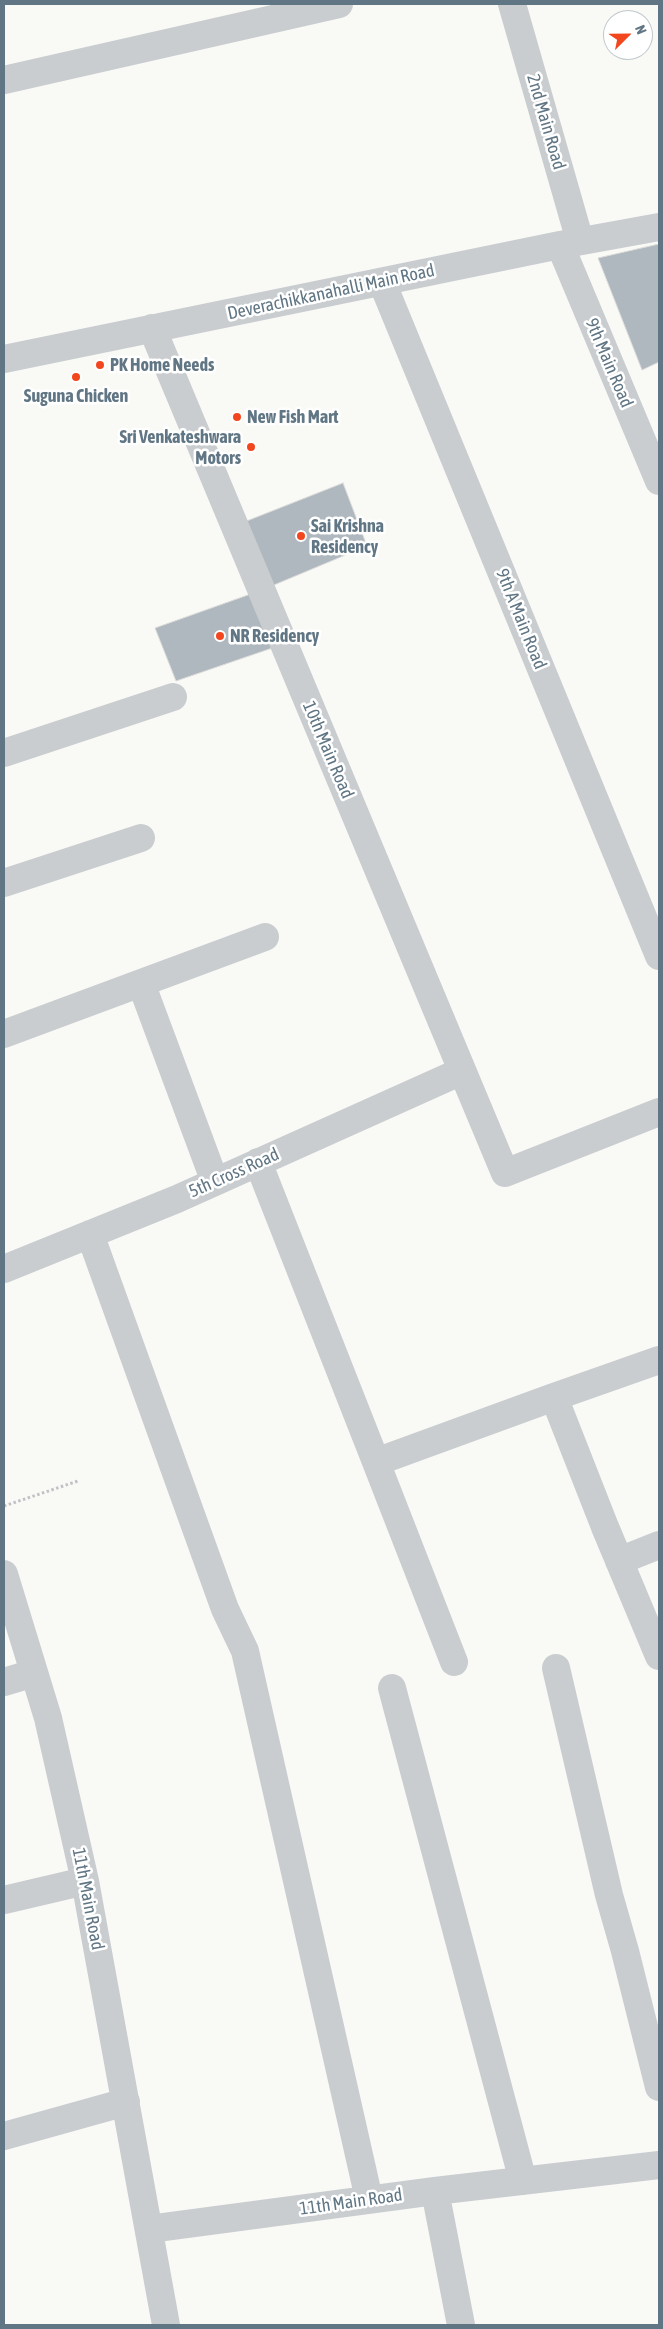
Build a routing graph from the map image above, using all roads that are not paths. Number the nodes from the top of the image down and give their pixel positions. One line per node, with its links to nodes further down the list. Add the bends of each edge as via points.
1 (339, 4): 3 (street)
2 (512, 4): 5 (street, 2nd Main Road)
3 (4, 80)
4 (659, 227): 5 (street, Deverachikkanahalli Main Road)
5 (570, 243): 6 (street, Deverachikkanahalli Main Road); 9 (street, 9th Main Road)
6 (382, 282): 7 (street, Deverachikkanahalli Main Road); 15 (street, 9th A Main Road)
7 (152, 328): 8 (street, Deverachikkanahalli Main Road); 18 (street, 10th Main Road)
8 (4, 359)
9 (659, 481)
10 (173, 697): 11 (street)
11 (4, 752)
12 (141, 838): 13 (street)
13 (4, 883)
14 (265, 937): 16 (street)
15 (659, 956)
16 (141, 983): 17 (street); 21 (street)
17 (4, 1034)
18 (462, 1071): 19 (street, 10th Main Road, via 505,1172); 20 (street, 5th Cross Road)
19 (659, 1112)
20 (258, 1162): 21 (street, 5th Cross Road); 26 (street)
21 (215, 1182): 22 (street, 5th Cross Road)
22 (90, 1234): 23 (street, 5th Cross Road); 44 (street, via 225,1609 246,1651)
23 (4, 1268)
24 (659, 1360): 25 (street)
25 (554, 1397): 26 (street); 28 (street)
26 (376, 1462): 31 (street)
27 (659, 1546): 28 (street)
28 (619, 1561): 30 (street)
29 (4, 1574): 33 (street, 11th Main Road)
30 (659, 1656)
31 (454, 1662)
32 (556, 1668): 38 (street, via 609,1895)
33 (34, 1673): 34 (street); 36 (street, 11th Main Road, via 48,1718)
34 (4, 1682)
35 (392, 1688): 42 (street)
36 (85, 1881): 37 (street); 39 (street, 11th Main Road)
37 (4, 1900)
38 (659, 2087)
39 (126, 2102): 40 (street); 45 (street, 11th Main Road)
40 (4, 2136)
41 (659, 2165): 42 (street, 11th Main Road)
42 (523, 2181): 43 (street, 11th Main Road)
43 (434, 2190): 44 (street, 11th Main Road); 47 (street)
44 (369, 2200): 45 (street, 11th Main Road)
45 (149, 2229): 46 (street, 11th Main Road)
46 (166, 2325)
47 (461, 2325)

